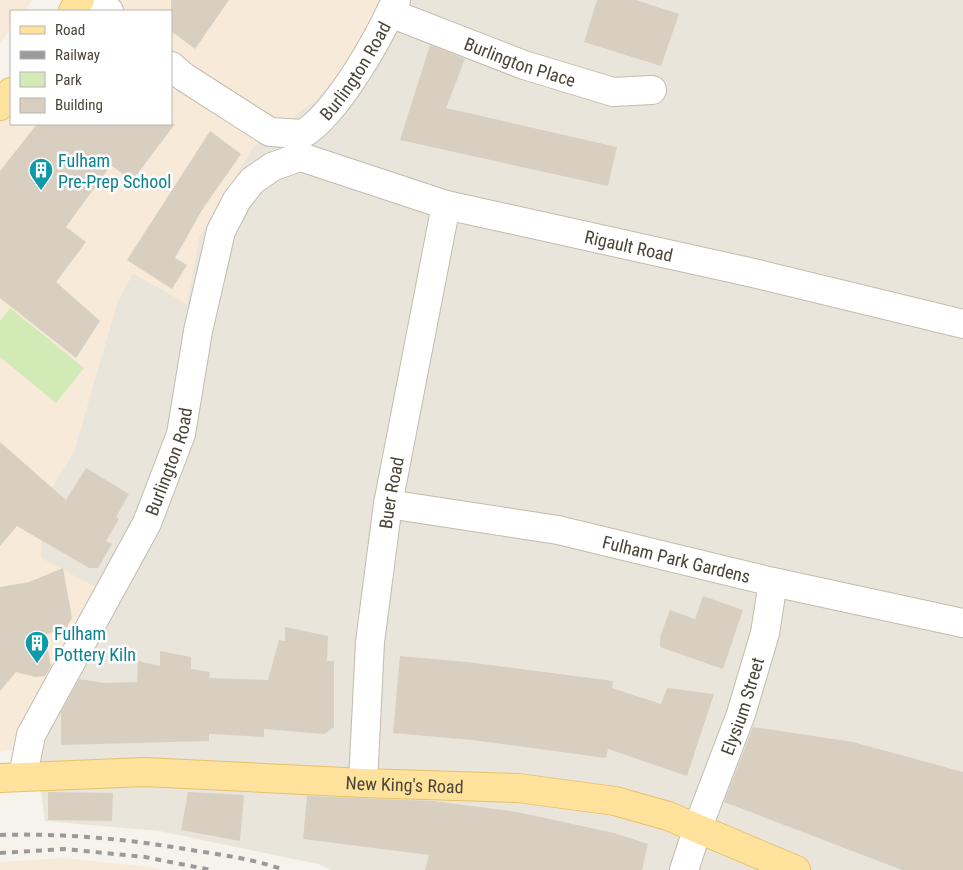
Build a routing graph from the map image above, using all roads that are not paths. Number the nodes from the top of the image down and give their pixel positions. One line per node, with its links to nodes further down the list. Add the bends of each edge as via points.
1 (97, 0): 3 (street)
2 (393, 7): 5 (street, Burlington Place, via 524,65 613,92); 8 (street, Burlington Road, via 333,107)
3 (108, 10)
4 (172, 67): 8 (street, Rigault Road, via 270,132)
5 (652, 90)
6 (10, 93): 7 (main road)
7 (0, 106)
8 (301, 146): 9 (street, Rigault Road); 14 (street, Burlington Road, via 252,181 237,200 221,231 198,330 181,434 146,523 31,735)
9 (446, 204): 10 (street, Rigault Road); 11 (street, Buer Road)
10 (963, 324)
11 (388, 504): 12 (street, Fulham Park Gardens, via 558,530); 15 (street, Buer Road, via 370,642)
12 (773, 582): 13 (street, Fulham Park Gardens); 16 (street, Elysium Street, via 765,633 742,714)
13 (963, 622)
14 (12, 777): 15 (main road, New King's Road, via 145,772)
15 (363, 784): 16 (main road, New King's Road, via 544,791 615,801)
16 (698, 827): 17 (street, Elysium Street); 18 (main road, New King's Road)
17 (684, 870)
18 (796, 870)

